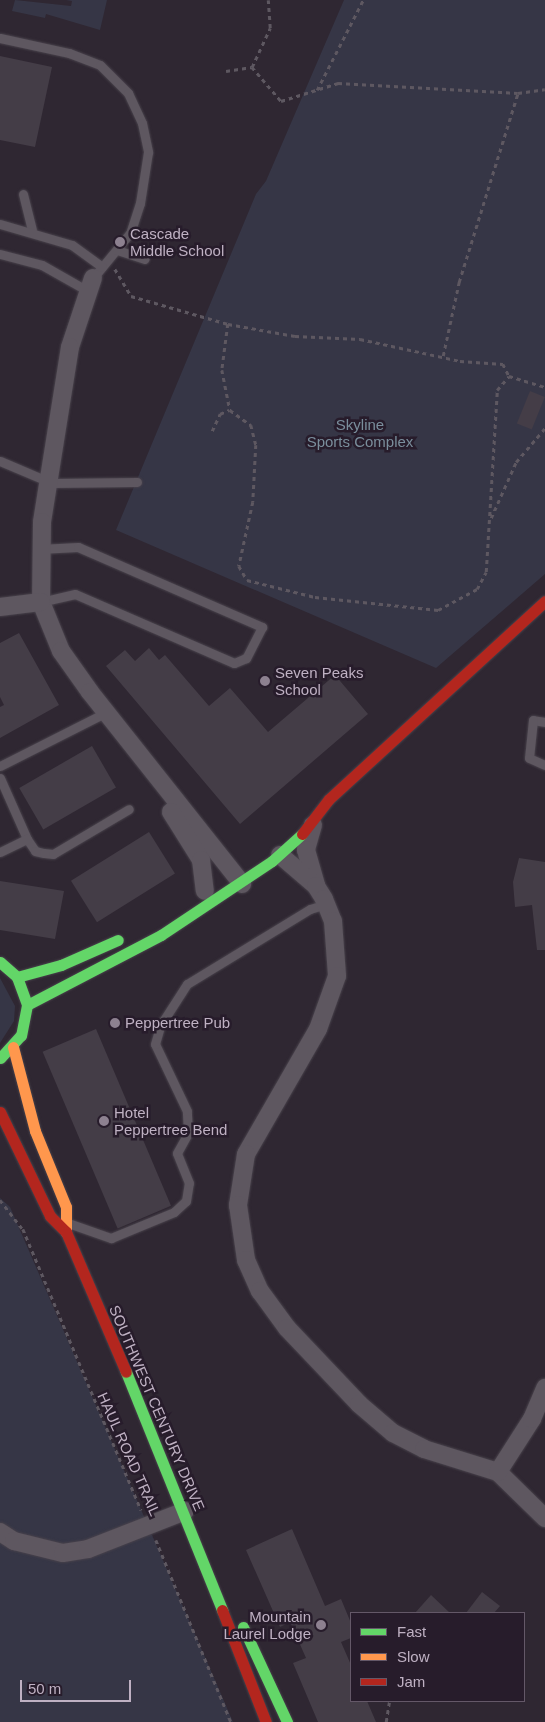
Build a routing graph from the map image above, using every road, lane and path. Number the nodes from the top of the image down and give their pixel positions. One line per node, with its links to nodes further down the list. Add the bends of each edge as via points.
1 (268, 0): 4 (path, via 270,28)
2 (363, 0): 6 (path)
3 (0, 38): 12 (lane, via 68,52 100,65 128,93 142,123 148,152 140,202 130,233)
4 (252, 67): 5 (path); 6 (path, via 271,95 281,101)
5 (226, 71)
6 (317, 90): 8 (path, via 338,82)
7 (545, 90): 8 (path)
8 (518, 94): 18 (path, via 459,282)
9 (23, 194): 11 (lane)
10 (0, 224): 11 (lane)
11 (32, 230): 16 (lane, via 72,245)
12 (118, 250): 14 (lane); 15 (lane)
13 (0, 254): 16 (lane)
14 (110, 259): 16 (lane); 17 (path, via 131,296)
15 (145, 259)
16 (94, 278): 26 (street, via 70,347)
17 (228, 324): 18 (path, via 295,336 360,339); 21 (path, via 222,370)
18 (443, 356): 19 (path, via 503,364)
19 (509, 376): 20 (path); 27 (path, via 497,390)
20 (545, 387)
21 (230, 410): 23 (path, via 220,414); 27 (path, via 251,425 256,445 253,502 239,566 247,580 315,597 438,610 478,589 486,572)
22 (545, 428): 27 (path, via 516,462)
23 (212, 431)
24 (0, 461): 26 (lane)
25 (137, 482): 26 (lane)
26 (52, 483): 28 (street)
27 (490, 520)
28 (38, 549): 30 (street); 30 (lane, via 78,547 262,627 246,658 234,663 75,594)
29 (545, 601): 38 (main road)
30 (41, 602): 31 (street); 32 (street, via 61,651)
31 (0, 607)
32 (105, 713): 34 (street); 36 (lane)
33 (545, 722): 35 (lane, via 534,720 529,758)
34 (136, 756): 44 (street); 46 (street, via 201,860)
35 (545, 765)
36 (0, 766)
37 (0, 778): 41 (lane)
38 (329, 799): 40 (main road); 40 (main road)
39 (129, 809): 41 (lane, via 53,854 34,850)
40 (306, 820): 43 (main road); 45 (street, via 306,850)
41 (27, 838): 42 (lane)
42 (0, 852)
43 (280, 855): 44 (main road); 45 (street)
44 (239, 873): 46 (main road); 52 (main road, via 161,935)
45 (316, 886): 48 (street)
46 (205, 891): 47 (main road)
47 (188, 901)
48 (326, 904): 57 (lane, via 310,909 187,984 160,1026 155,1044 186,1111 188,1133 177,1153 189,1183 186,1201 174,1212 111,1238); 59 (street, via 337,952 331,1000 246,1154 238,1205 246,1260 260,1291 287,1328 393,1433 424,1449)
49 (129, 934): 51 (main road, via 61,965)
50 (0, 962): 51 (main road)
51 (17, 977): 52 (main road)
52 (27, 1005): 53 (main road, via 21,1035)
53 (13, 1047): 54 (main road); 57 (main road, SOUTHWEST CENTURY DRIVE, via 32,1122 66,1207)
54 (0, 1058)
55 (0, 1112): 57 (main road, SOUTHWEST CENTURY DRIVE, via 50,1216)
56 (0, 1200): 62 (path, HAUL ROAD TRAIL, via 24,1229 73,1356)
57 (66, 1227): 60 (main road, SOUTHWEST CENTURY DRIVE)
58 (545, 1388): 59 (street, via 532,1419)
59 (498, 1472): 61 (street)
60 (184, 1511): 62 (street); 64 (main road, SOUTHWEST CENTURY DRIVE)
61 (545, 1518)
62 (150, 1527): 63 (street, via 88,1549 63,1553 14,1541); 66 (path, HAUL ROAD TRAIL)
63 (0, 1532)
64 (219, 1597): 67 (main road, SOUTHWEST CENTURY DRIVE, via 227,1630); 68 (main road, SOUTHWEST CENTURY DRIVE, via 241,1624)
65 (389, 1702): 69 (path)
66 (231, 1722)
67 (266, 1722)
68 (287, 1722)
69 (386, 1722)

